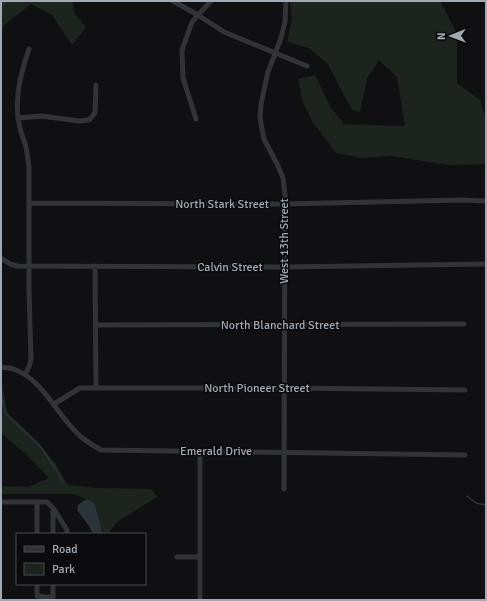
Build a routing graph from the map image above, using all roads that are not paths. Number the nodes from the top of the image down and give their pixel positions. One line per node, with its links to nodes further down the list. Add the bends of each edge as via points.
1 (173, 1): 4 (street)
2 (211, 1): 4 (street)
3 (286, 1): 6 (street, West 13th Street, via 285,22)
4 (198, 15): 6 (street, via 224,32); 10 (street, via 192,22 182,50 183,78)
5 (29, 49): 9 (street, via 17,96)
6 (275, 53): 7 (street); 13 (street, West 13th Street, via 268,72 260,118 264,139 283,178)
7 (308, 66)
8 (96, 85): 9 (street, via 95,113 89,120 42,116)
9 (18, 118): 12 (street, via 29,167)
10 (196, 119)
11 (486, 201): 13 (street, North Stark Street)
12 (29, 204): 13 (street, North Stark Street); 16 (street)
13 (284, 204): 18 (street, West 13th Street)
14 (1, 258): 16 (street, Calvin Street, via 17,266)
15 (486, 264): 18 (street, Calvin Street)
16 (30, 266): 17 (street, Calvin Street); 23 (street, via 31,360)
17 (95, 266): 18 (street, Calvin Street); 20 (street)
18 (284, 267): 21 (street, West 13th Street)
19 (464, 324): 21 (street, North Blanchard Street)
20 (96, 325): 21 (street, North Blanchard Street); 24 (street)
21 (284, 325): 25 (street, West 13th Street)
22 (1, 368): 23 (street, Emerald Drive, via 15,369)
23 (25, 374): 27 (street, Emerald Drive)
24 (96, 388): 25 (street, North Pioneer Street); 27 (street, North Pioneer Street, via 80,388)
25 (284, 388): 26 (street, North Pioneer Street); 29 (street, West 13th Street)
26 (465, 390)
27 (54, 404): 28 (street, Emerald Drive, via 74,431 101,450)
28 (200, 451): 29 (street, Emerald Drive); 39 (street)
29 (284, 452): 30 (street, Emerald Drive); 31 (street, West 13th Street)
30 (465, 455)
31 (284, 489)
32 (1, 502): 33 (street)
33 (36, 502): 34 (street, via 47,502); 35 (street)
34 (53, 508): 36 (street); 37 (street)
35 (37, 533)
36 (53, 533)
37 (67, 533)
38 (177, 557): 39 (street)
39 (200, 557): 43 (street)
40 (37, 585): 42 (street, via 37,596)
41 (53, 585): 42 (street, via 53,597)
42 (45, 598)
43 (200, 600)

